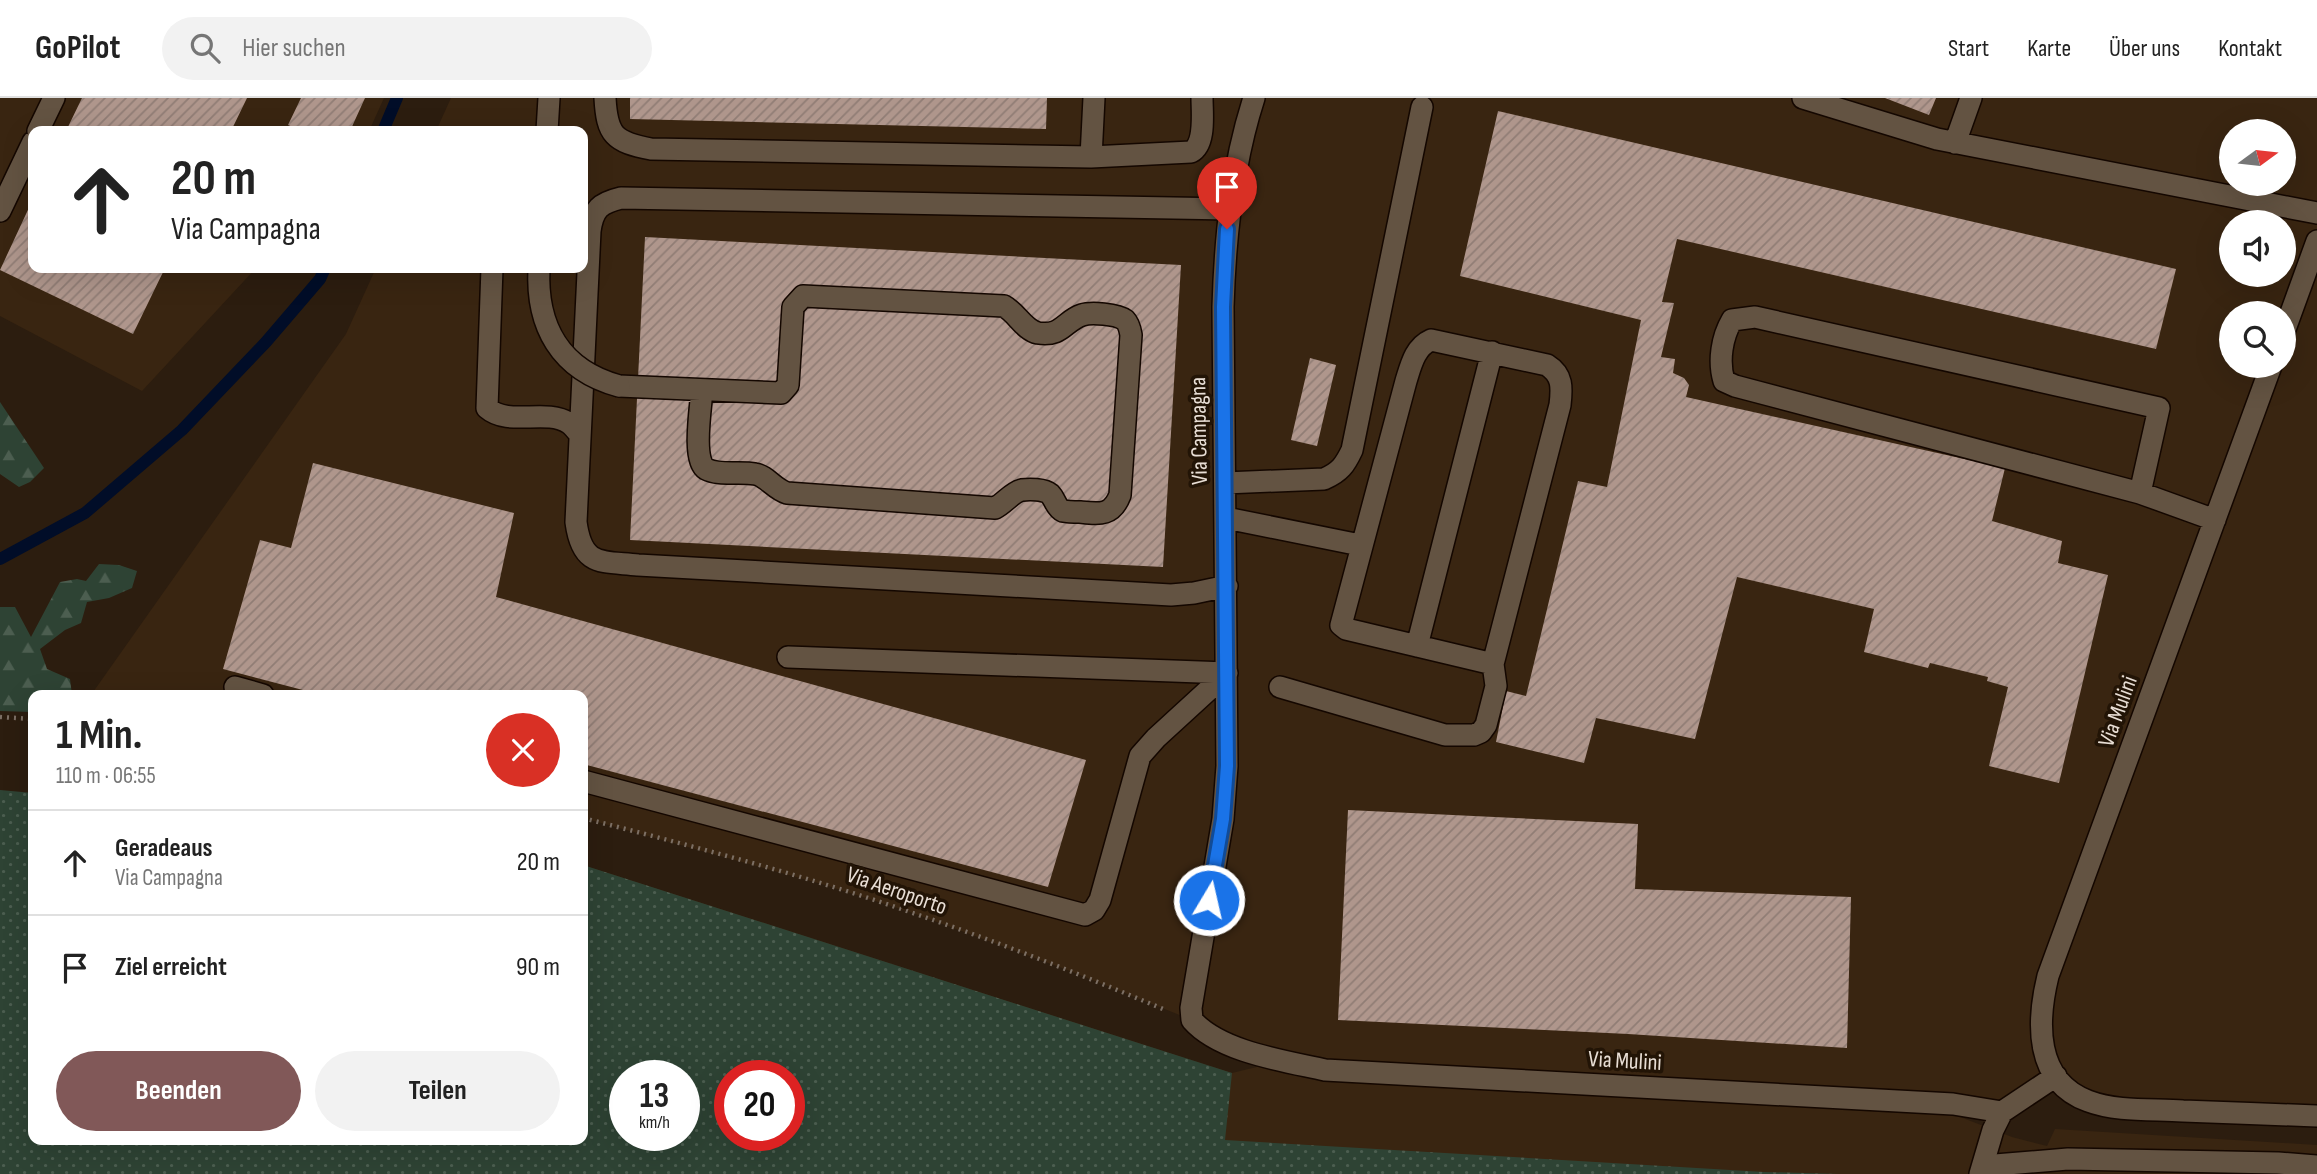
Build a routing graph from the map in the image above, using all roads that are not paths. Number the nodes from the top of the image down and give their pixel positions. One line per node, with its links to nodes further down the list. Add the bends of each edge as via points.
1 (54, 98): 10 (street)
2 (549, 98): 11 (street)
3 (605, 98): 14 (street, via 610,130 618,139 651,149)
4 (1094, 98): 14 (street)
5 (1202, 98): 14 (street, via 1199,142 1191,152)
6 (1254, 98): 17 (street, Via Campagna)
7 (1802, 98): 12 (street)
8 (1971, 98): 12 (street)
9 (1422, 107): 30 (street, via 1352,450 1345,465 1324,479)
10 (40, 126)
11 (547, 126)
12 (1955, 143): 19 (street)
13 (28, 152): 18 (street)
14 (1091, 157)
15 (606, 202): 16 (street); 17 (street, via 621,198); 21 (street, via 596,208 592,218)
16 (588, 203)
17 (1230, 209): 30 (street, Via Campagna, via 1223,307)
18 (0, 211)
19 (2317, 213)
20 (2317, 241): 25 (street)
21 (588, 272)
22 (492, 273): 29 (street, via 487,408 504,416 566,421)
23 (539, 273): 28 (street, bridge, via 547,327 568,359 619,386)
24 (588, 273): 29 (street)
25 (2295, 301)
26 (1492, 352): 34 (street, via 1431,340 1417,352); 36 (street); 38 (street, via 1555,370 1561,391)
27 (2268, 378): 33 (street, Via Mulini)
28 (702, 390): 28 (street, via 781,393 788,385 793,307 803,296 1004,306 1037,333 1055,333 1086,314 1119,317 1130,326 1120,495 1116,506 1097,513 1063,511 1043,491 1023,490 995,508 779,491 757,474 707,469 698,450)
29 (580, 435): 35 (street, via 579,541 587,555 600,561 1171,595)
30 (1225, 483): 32 (street, Via Campagna)
31 (2140, 493): 31 (street, via 1735,386 1724,380 1720,368 1725,331 1732,320 1755,317 2159,408); 33 (street)
32 (1226, 518): 34 (street); 35 (street, Via Campagna)
33 (2215, 520): 45 (street, Via Mulini, via 2048,976 2040,1032)
34 (1360, 545): 36 (street, via 1341,625)
35 (1227, 586): 39 (street, Via Campagna)
36 (1417, 646): 38 (street)
37 (788, 657): 39 (street)
38 (1493, 664): 41 (street, via 1496,686 1486,724 1474,735 1445,735)
39 (1227, 673): 43 (street, via 1140,757 1100,900 1085,915); 44 (street, Via Campagna, via 1223,819)
40 (235, 687): 42 (street)
41 (1280, 687)
42 (246, 690)
43 (588, 782)
44 (1192, 1020): 46 (street, Via Mulini, via 1228,1045 1325,1070 1953,1104)
45 (2056, 1076): 46 (street); 47 (street, Via Mulini, via 2085,1100 2121,1108)
46 (2002, 1112): 49 (street)
47 (2317, 1116)
48 (2317, 1166): 49 (street, via 2068,1159)
49 (1982, 1170)

